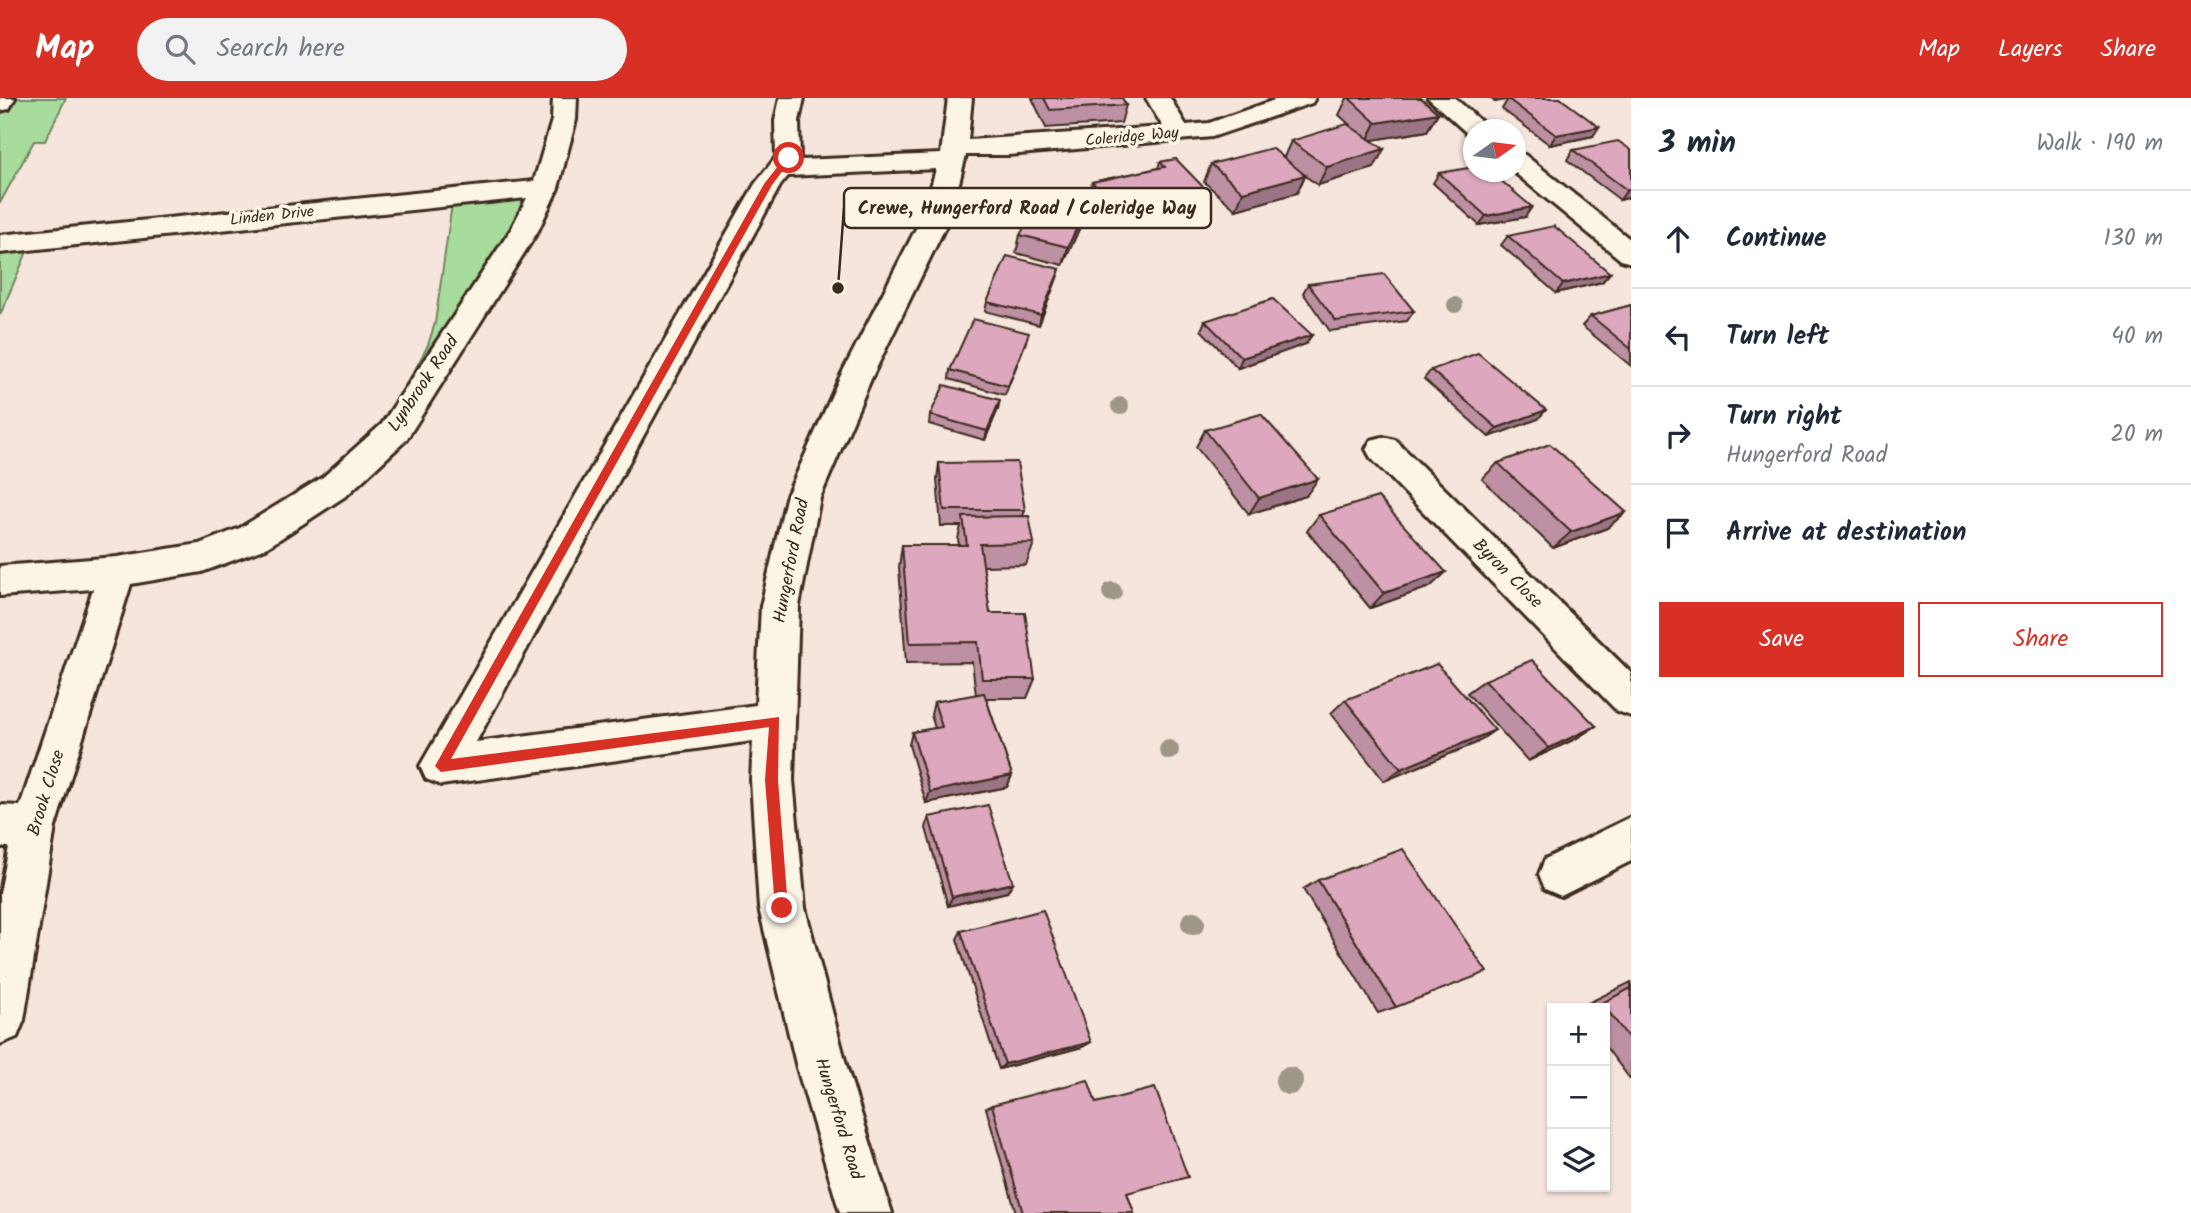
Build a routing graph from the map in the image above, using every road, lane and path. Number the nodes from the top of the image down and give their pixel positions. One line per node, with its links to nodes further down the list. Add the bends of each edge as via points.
1 (3, 98): 8 (street)
2 (565, 98): 14 (street, Lynbrook Road, via 564,120)
3 (792, 98): 13 (street, via 787,121 789,158)
4 (960, 98): 11 (street, Hungerford Road)
5 (1158, 98): 10 (street)
6 (1303, 98): 10 (street, Coleridge Way, via 1212,130)
7 (1440, 98): 9 (street)
8 (0, 104)
9 (1465, 119)
10 (1178, 133): 11 (street, Coleridge Way)
11 (953, 154): 13 (street, Coleridge Way); 21 (street, Hungerford Road, via 937,215 855,379 803,498 780,606)
12 (1526, 168): 16 (street)
13 (780, 169): 21 (street, via 441,766)
14 (545, 188): 15 (street, Linden Drive); 18 (street, Lynbrook Road, via 524,231 394,432 345,477 253,538 202,558)
15 (0, 244)
16 (1631, 254)
17 (1383, 449): 20 (street, Byron Close)
18 (117, 572): 19 (street, Lynbrook Road); 22 (street, Brook Close)
19 (0, 581)
20 (1631, 699)
21 (775, 720): 26 (street, Hungerford Road, via 772,780 782,908 822,1068)
22 (17, 827): 25 (street, Brook Close)
23 (1631, 838): 24 (street)
24 (1561, 874)
25 (0, 1020)
26 (866, 1213)

